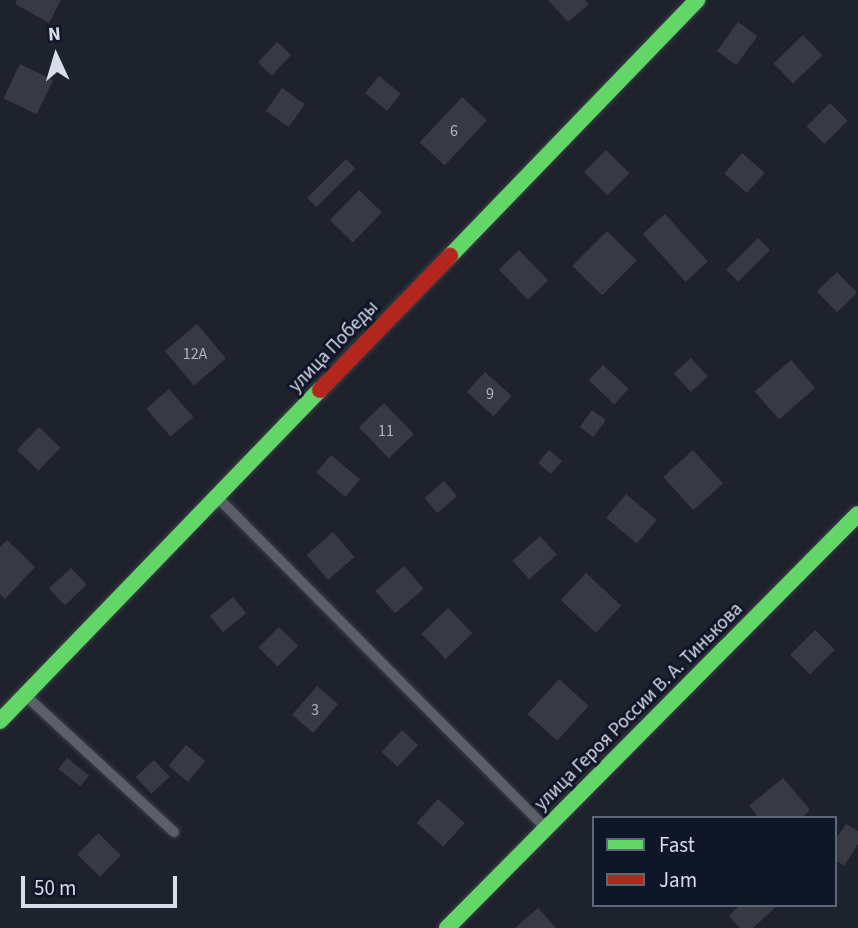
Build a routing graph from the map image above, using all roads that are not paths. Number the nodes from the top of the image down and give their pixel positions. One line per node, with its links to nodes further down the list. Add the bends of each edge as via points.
1 (697, 0): 2 (street, улица Победы)
2 (218, 498): 4 (street, улица Победы); 6 (lane)
3 (858, 514): 6 (street, улица Героя России В. А. Тинькова)
4 (24, 695): 5 (street, улица Победы); 7 (lane)
5 (0, 721)
6 (547, 828): 8 (street, улица Героя России В. А. Тинькова)
7 (174, 832)
8 (447, 928)

